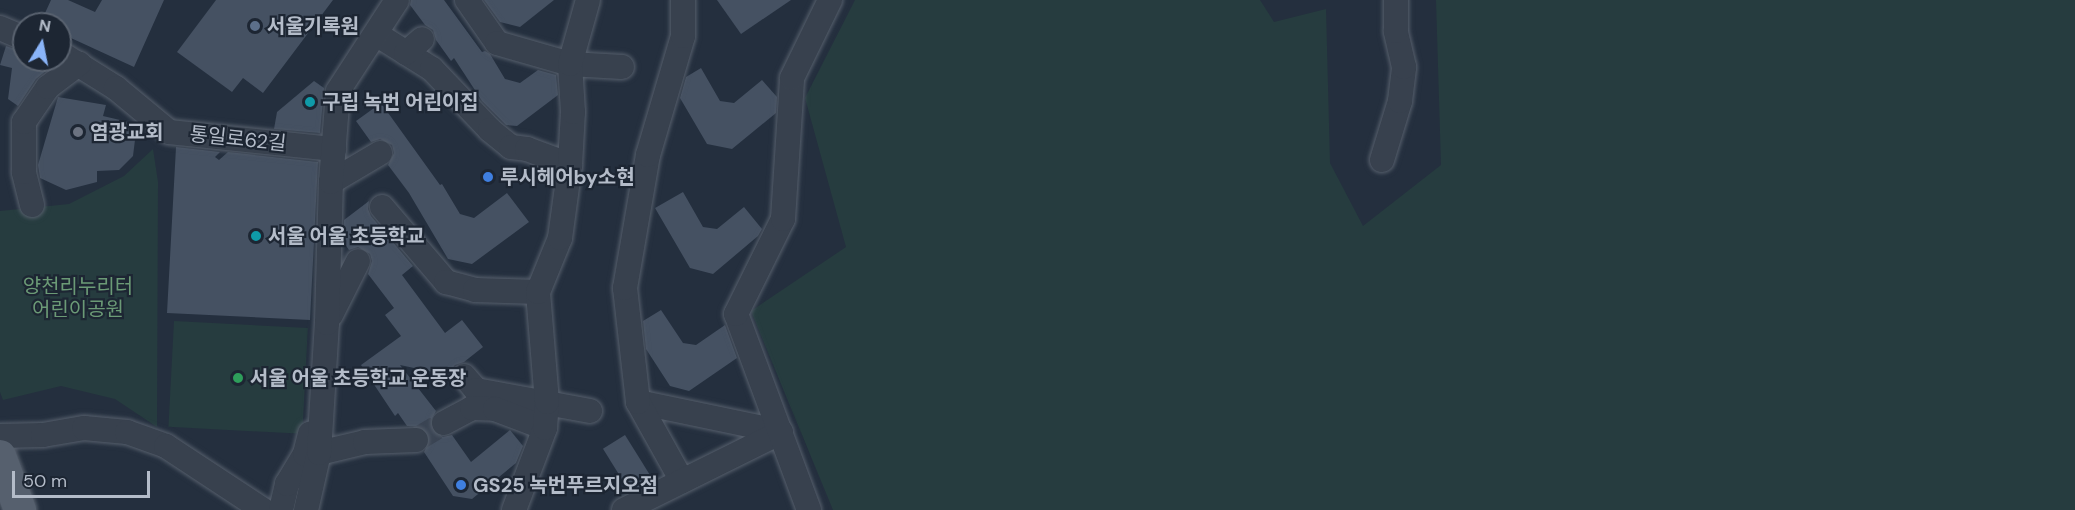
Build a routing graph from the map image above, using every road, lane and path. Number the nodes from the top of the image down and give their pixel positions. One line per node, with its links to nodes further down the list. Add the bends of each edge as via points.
1 (397, 0): 7 (street)
2 (466, 0): 9 (street, via 497,43)
3 (588, 0): 9 (street)
4 (683, 0): 24 (street, via 683,36 648,154 625,288)
5 (830, 0): 28 (street, via 792,78 783,219 736,314)
6 (1396, 0): 14 (street, via 1396,31 1404,67 1401,101)
7 (376, 34): 12 (street, via 338,91); 15 (street, via 414,46 490,130 511,147 527,148)
8 (72, 59): 12 (street, 통일로62길, via 116,88 169,132)
9 (570, 64): 10 (street); 15 (street)
10 (622, 67)
11 (59, 72): 17 (street, via 24,122 24,172)
12 (326, 148): 16 (street); 37 (street, via 312,427 305,454 287,484)
13 (380, 153): 16 (street)
14 (1382, 159)
15 (570, 165): 20 (street, via 560,238)
16 (331, 182): 21 (street)
17 (32, 205)
18 (382, 207): 20 (street, via 446,282 475,290)
19 (358, 261): 21 (street)
20 (538, 292): 23 (street)
21 (327, 323): 31 (street)
22 (464, 376): 23 (street, via 476,390)
23 (547, 402): 25 (street); 27 (street)
24 (638, 402): 28 (street); 33 (street)
25 (590, 411)
26 (444, 423): 27 (street, via 472,408 495,409)
27 (545, 428): 39 (street)
28 (781, 432): 33 (street); 34 (street)
29 (0, 436): 36 (street, via 43,435 84,428 127,432 166,446)
30 (416, 440): 31 (street, via 364,442)
31 (319, 453): 38 (street)
32 (0, 456): 35 (main road)
33 (682, 481): 40 (street)
34 (801, 506)
35 (20, 510)
36 (263, 510)
37 (281, 510)
38 (306, 510)
39 (514, 510)
40 (624, 510)

